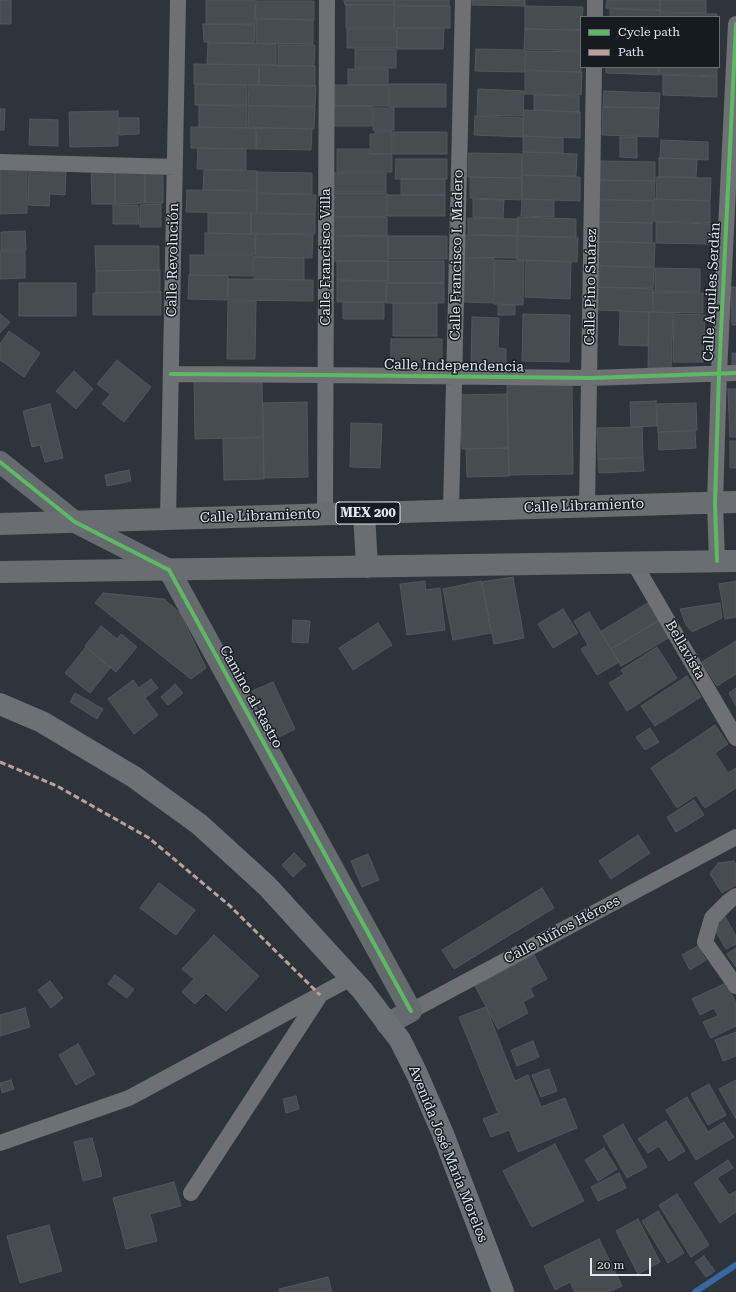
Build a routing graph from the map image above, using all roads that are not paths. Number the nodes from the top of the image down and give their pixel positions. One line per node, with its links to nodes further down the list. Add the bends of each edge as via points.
1 (178, 0): 9 (street, Calle Revolución)
2 (327, 0): 13 (street, Calle Francisco Villa)
3 (463, 0): 14 (street, Calle Francisco I. Madero)
4 (595, 0): 5 (street)
5 (595, 16)
6 (736, 24): 11 (street, Calle Aquiles Serdán)
7 (594, 68): 15 (street, Calle Pino Suárez)
8 (0, 162): 9 (street)
9 (175, 167): 12 (street, Calle Revolución)
10 (736, 372): 11 (street, Calle Independencia)
11 (719, 373): 15 (street, Calle Independencia); 17 (street, Calle Aquiles Serdán)
12 (171, 374): 13 (street, Calle Independencia); 22 (street, Calle Revolución)
13 (325, 375): 14 (street, Calle Independencia); 21 (street, Calle Francisco Villa)
14 (454, 377): 15 (street, Calle Independencia); 19 (street, Calle Francisco I. Madero)
15 (590, 378): 18 (street, Calle Pino Suárez)
16 (0, 462): 23 (street)
17 (726, 502): 18 (highway, Calle Libramiento / MEX 200); 25 (street, Calle Aquiles Serdán)
18 (587, 506): 19 (highway, Calle Libramiento / MEX 200)
19 (451, 510): 20 (highway, Calle Libramiento / MEX 200)
20 (364, 513): 21 (highway, Calle Libramiento / MEX 200); 27 (highway)
21 (325, 514): 22 (highway, Calle Libramiento / MEX 200)
22 (168, 519): 23 (highway, Calle Libramiento / MEX 200)
23 (75, 522): 24 (highway, Calle Libramiento / MEX 200); 28 (street)
24 (0, 524)
25 (726, 561): 26 (highway)
26 (634, 563): 27 (highway); 31 (street, Bellavista)
27 (367, 567): 28 (highway)
28 (169, 570): 29 (highway); 37 (street, Camino al Rastro)
29 (0, 572)
30 (0, 704): 34 (main road, Avenida José María Morelos, via 42,722 134,777 200,824 267,886)
31 (736, 738)
32 (736, 837): 37 (street, Calle Niños Héroes)
33 (732, 899): 35 (street, via 712,918 706,942)
34 (351, 978): 36 (street); 38 (main road, Avenida José María Morelos)
35 (736, 986)
36 (320, 995): 39 (street, via 129,1098); 40 (street)
37 (411, 1011): 38 (street, Calle Niños Héroes)
38 (387, 1024): 41 (main road, Avenida José María Morelos, via 400,1040 443,1134)
39 (0, 1143)
40 (191, 1193)
41 (503, 1292)

